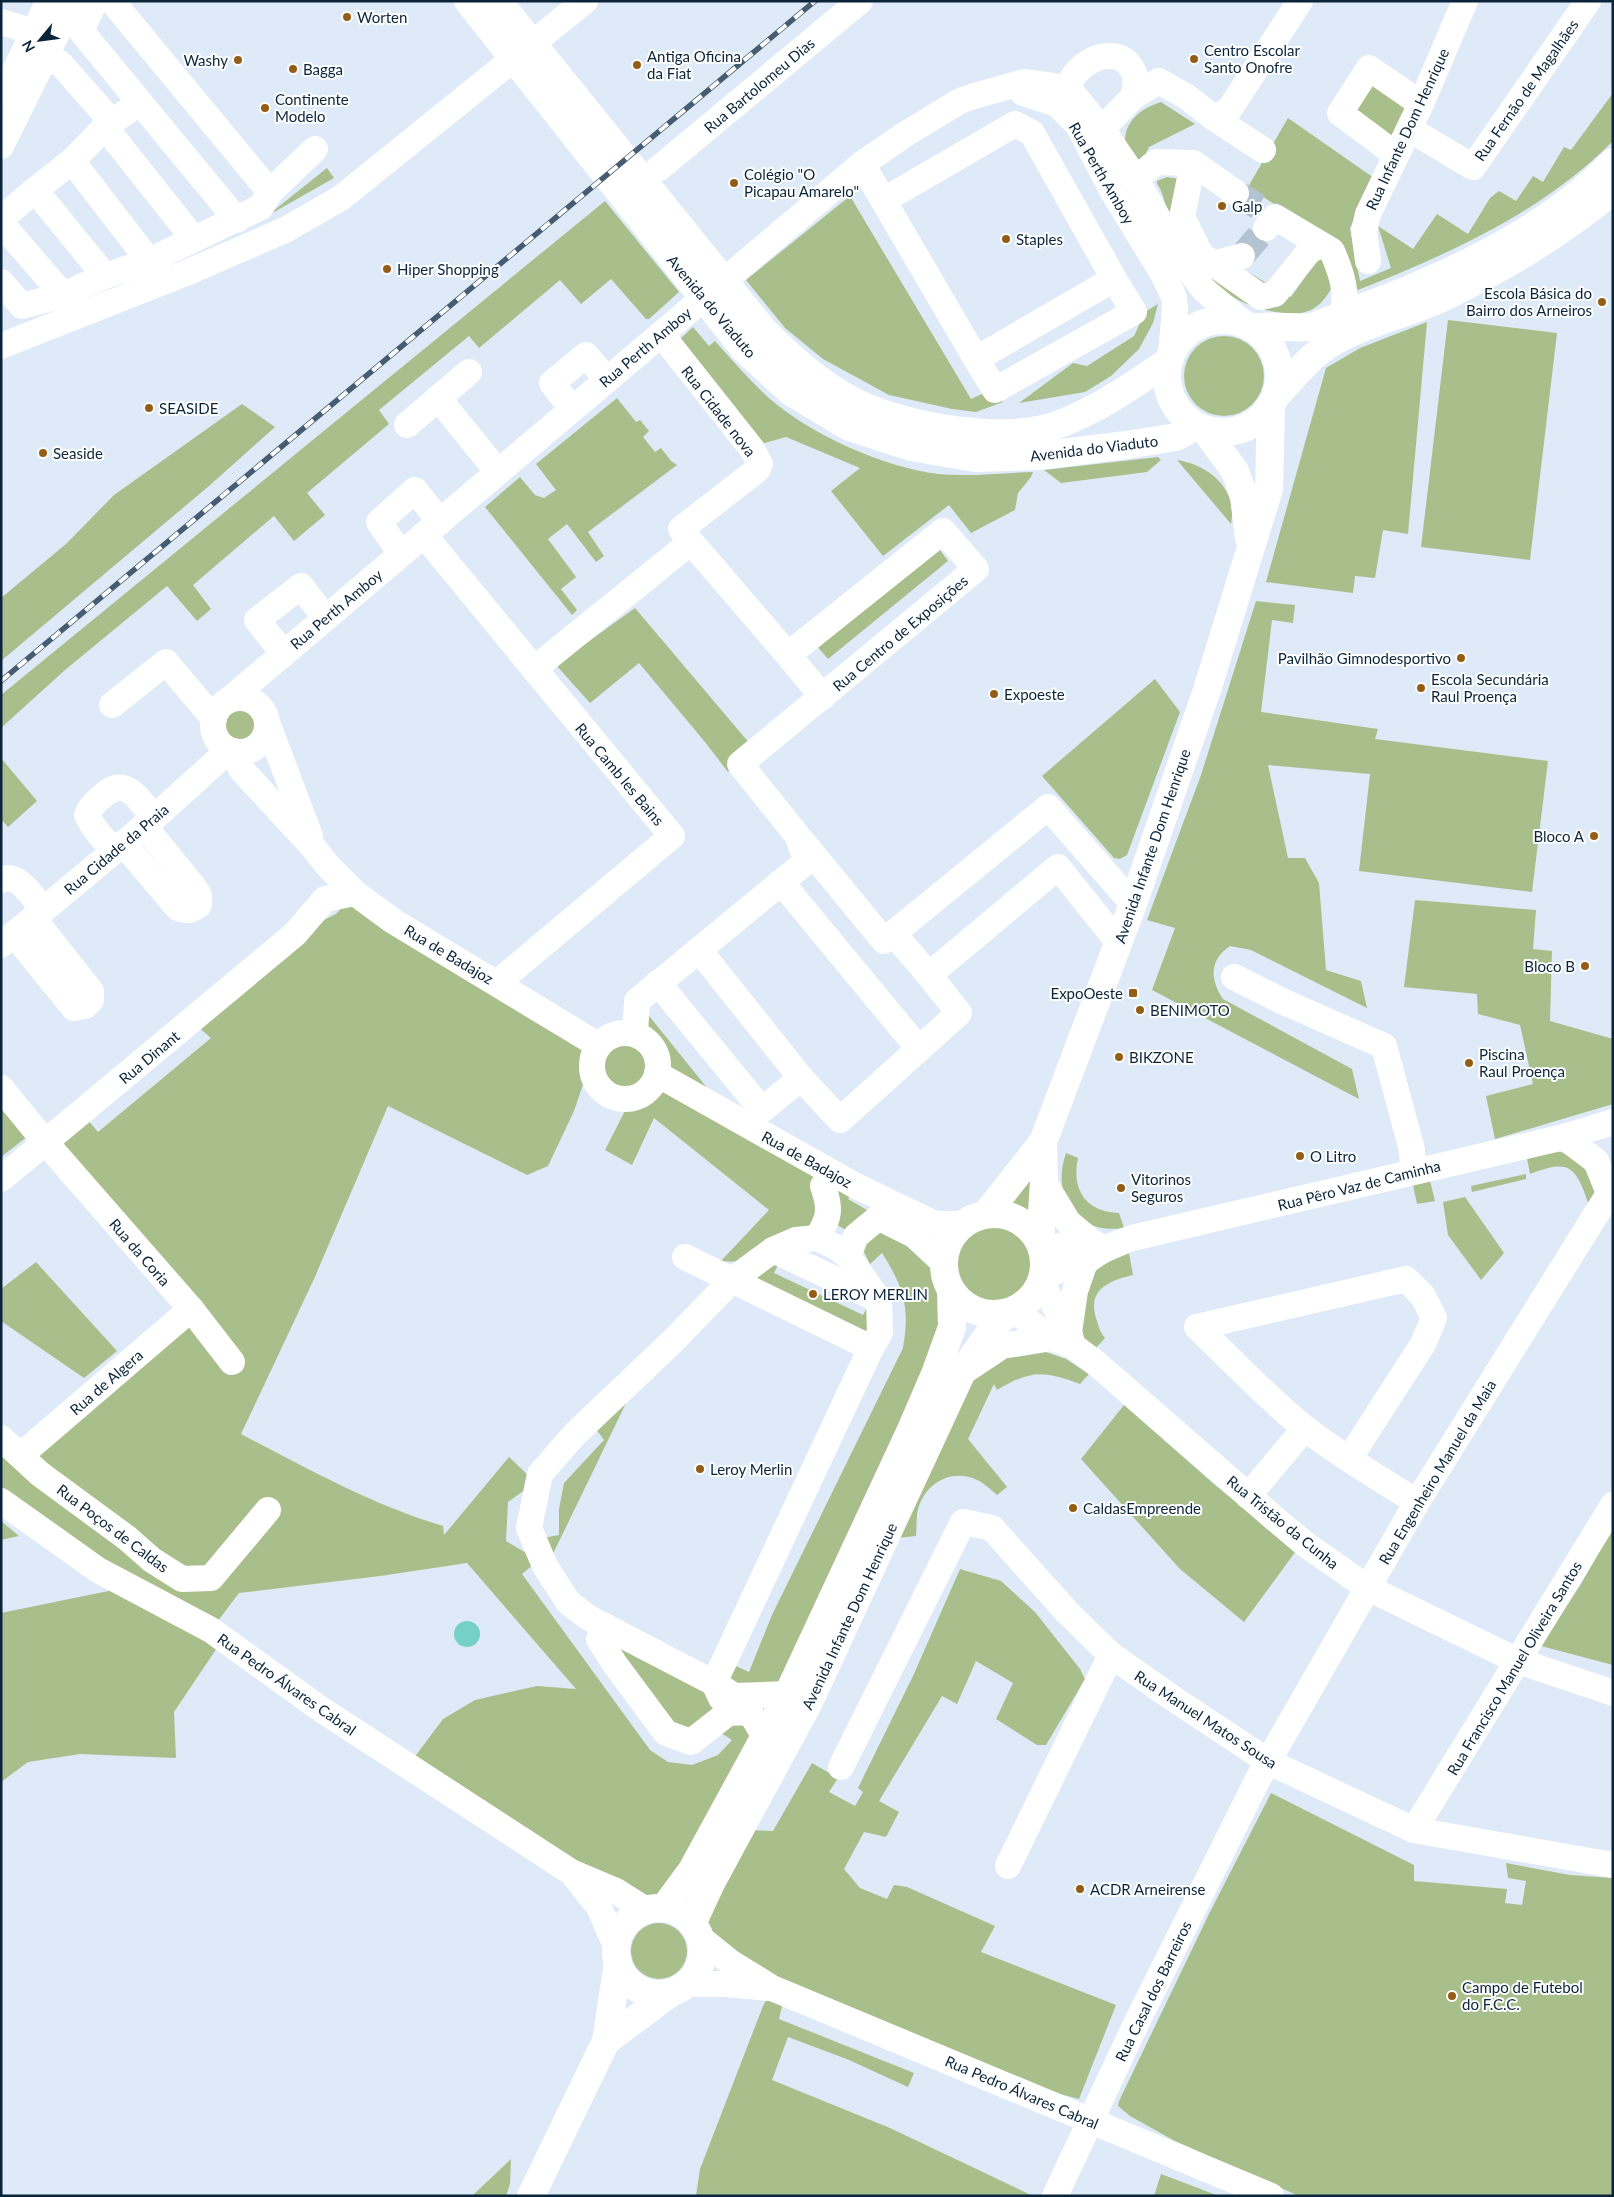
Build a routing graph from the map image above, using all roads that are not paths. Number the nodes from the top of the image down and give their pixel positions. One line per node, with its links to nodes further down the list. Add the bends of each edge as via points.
1 (49, 1): 13 (street)
2 (73, 1): 13 (street)
3 (95, 1): 18 (street, via 81,32)
4 (112, 1): 37 (street)
5 (468, 1): 60 (main road, Avenida do Viaduto)
6 (498, 1): 60 (main road, Avenida do Viaduto)
7 (585, 1): 58 (street, via 341,198 276,234)
8 (860, 1): 33 (street, Rua Bartolomeu Dias)
9 (1300, 1): 21 (street, via 1229,110)
10 (1465, 1): 19 (street, Rua Infante Dom Henrique)
11 (1588, 1): 24 (street, Rua Fernão de Magalhães, via 1473,167)
12 (1, 22): 13 (street)
13 (35, 47): 17 (street); 22 (street, via 52,77); 25 (street)
14 (1001, 88): 15 (street, via 1024,82); 20 (street, Rua Perth Amboy, via 1057,104); 32 (street, Rua Perth Amboy, via 960,101 904,134)
15 (1068, 88): 16 (street, via 1073,77 1095,57 1107,55 1119,58 1135,74); 20 (street); 23 (street)
16 (1134, 96): 21 (street, via 1159,80); 23 (street)
17 (1, 99)
18 (140, 103): 22 (street); 42 (street)
19 (1421, 104): 24 (street, Rua Infante Dom Henrique); 28 (street, via 1369,68 1340,114)
20 (1071, 118): 38 (street, Rua Perth Amboy, via 1078,125)
21 (1214, 118): 27 (street)
22 (107, 127): 29 (street); 45 (street)
23 (1102, 129): 34 (street)
24 (1409, 129): 28 (street, Rua Infante Dom Henrique)
25 (1, 146)
26 (315, 149): 37 (street)
27 (1263, 150)
28 (1395, 154): 49 (street, Rua Infante Dom Henrique, via 1368,214 1364,231)
29 (72, 161): 35 (street); 48 (street)
30 (1613, 162): 55 (main road, via 1540,222 1509,240 1437,278)
31 (1193, 163): 34 (street, via 1156,162); 39 (street); 50 (street, via 1182,217 1201,256)
32 (862, 164): 40 (street); 59 (street, Rua Perth Amboy)
33 (658, 169)
34 (1141, 188): 38 (street, via 1138,193); 57 (street, via 1183,262 1204,290)
35 (35, 190): 43 (street); 51 (street)
36 (1613, 191): 66 (main road, via 1511,264 1444,297 1351,332 1320,350)
37 (270, 192): 42 (street, via 261,207)
38 (1113, 192): 41 (street); 62 (street, Rua Perth Amboy, via 1174,297)
39 (1236, 193)
40 (884, 200): 41 (street, via 1015,124 1032,133); 63 (street)
41 (1076, 209): 52 (street)
42 (237, 220): 45 (street)
43 (1, 221): 54 (street)
44 (1266, 228): 46 (street, via 1275,217)
45 (194, 238): 48 (street)
46 (1320, 245): 50 (street, via 1309,251 1275,294 1261,296); 55 (street, via 1332,251 1338,266 1346,303)
47 (1242, 256): 50 (street)
48 (149, 261): 51 (street)
49 (1368, 261)
50 (1213, 264)
51 (106, 276): 54 (street)
52 (1114, 279): 63 (street); 63 (street, via 1134,312 995,390)
53 (1, 282): 54 (street, via 22,306)
54 (63, 295)
55 (1342, 316): 57 (main road, via 1298,329)
56 (1, 326): 58 (street)
57 (1249, 326): 62 (main road, via 1224,319 1202,324 1184,336); 66 (main road, via 1262,335 1275,353 1280,374)
58 (41, 331): 61 (street)
59 (660, 334): 69 (street, Rua Perth Amboy); 71 (street, Rua Cidade nova, via 752,449 760,464 757,470 681,529)
60 (755, 341): 62 (main road, Avenida do Viaduto, via 857,403 916,423 972,432 1026,431 1056,425 1092,410); 68 (main road, Avenida do Viaduto, via 791,392 849,427 911,447 975,458 1038,456 1176,437)
61 (1, 346)
62 (1170, 357): 68 (main road, via 1167,380 1171,398 1181,414)
63 (976, 359)
64 (469, 372): 65 (street)
65 (438, 398): 67 (street); 69 (street)
66 (1274, 401): 68 (main road, via 1256,422 1236,431 1214,432); 72 (main road, Avenida Infante Dom Henrique, via 1269,489)
67 (407, 424)
68 (1200, 427): 72 (main road, Avenida Infante Dom Henrique, via 1235,471 1244,496)
69 (498, 472): 70 (street, Rua Perth Amboy)
70 (432, 528): 73 (street, Rua Perth Amboy); 73 (street, Rua Camb les Bains, via 415,490 379,522); 77 (street, Rua Camb les Bains)
71 (691, 542): 76 (street); 77 (street)
72 (1250, 546): 89 (main road, Avenida Infante Dom Henrique, via 1207,690)
73 (401, 554): 74 (street, Rua Perth Amboy)
74 (325, 618): 75 (street, Rua Perth Amboy); 75 (street, via 301,586 257,620)
75 (284, 654): 81 (street, Rua Perth Amboy)
76 (788, 655): 78 (street); 78 (street, Rua Centro de Exposições, via 943,531 976,569)
77 (534, 669): 96 (street, Rua Camb les Bains, via 672,836)
78 (823, 696): 83 (street, Rua Centro de Exposições, via 740,764)
79 (112, 704): 81 (street, via 166,662)
80 (268, 725): 81 (street, via 262,742 247,752); 81 (street, via 262,708 247,698); 85 (street)
81 (224, 731): 82 (street, Rua Cidade da Praia); 85 (street, via 241,769)
82 (149, 822): 84 (street, Rua Cidade da Praia); 84 (street, via 129,789 121,786 112,788 92,805 87,815 104,840); 84 (street, via 193,886 199,896 199,905 192,910 178,908)
83 (798, 835): 87 (street, Rua Centro de Exposições, via 807,861); 91 (street, via 884,941)
84 (119, 847): 90 (street, Rua Cidade da Praia)
85 (314, 847): 88 (street, Rua de Badajoz)
86 (1, 880): 90 (street, via 9,877 17,880)
87 (782, 882): 93 (street, Rua Centro de Exposições); 100 (street)
88 (355, 893): 96 (street, Rua de Badajoz, via 393,921); 107 (street, Rua Dinant, via 336,914 295,934)
89 (1132, 904): 91 (street, via 1048,807); 92 (main road, Avenida Infante Dom Henrique)
90 (16, 931)
91 (893, 933): 94 (street)
92 (1118, 942): 94 (street, via 1058,867); 106 (main road, Avenida Infante Dom Henrique)
93 (699, 950): 97 (street, Rua Centro de Exposições); 102 (street)
94 (928, 975): 100 (street, via 959,1013)
95 (1234, 977): 108 (street, via 1384,1046 1412,1150)
96 (497, 983): 99 (street, Rua de Badajoz)
97 (658, 984): 98 (street, Rua Centro de Exposições, via 637,1001); 102 (street, via 762,1110)
98 (635, 1034): 99 (street, via 612,1035); 101 (street, via 653,1049 658,1061)
99 (598, 1045): 101 (street, via 591,1066 594,1079 604,1092 630,1099 648,1090)
100 (919, 1049): 102 (street, via 840,1120)
101 (655, 1078): 111 (street); 114 (street, Rua de Badajoz, via 856,1186 935,1224)
102 (801, 1078)
103 (1, 1088): 107 (street, Rua da Coria)
104 (1613, 1122): 105 (street, Rua Pêro Vaz de Caminha)
105 (1564, 1137): 108 (street, Rua Pêro Vaz de Caminha); 112 (street, via 1596,1160)
106 (1043, 1142): 110 (main road, Avenida Infante Dom Henrique); 114 (main road, Avenida Infante Dom Henrique)
107 (46, 1143): 109 (street, Rua Dinant); 125 (street, Rua da Coria)
108 (1413, 1172): 117 (street, Rua Pêro Vaz de Caminha, via 1132,1238)
109 (1, 1179)
110 (1044, 1182): 117 (street, via 1068,1222); 121 (main road, Avenida Infante Dom Henrique)
111 (823, 1186): 113 (street); 115 (street, via 829,1202 828,1220)
112 (1611, 1190): 137 (street, Rua Engenheiro Manuel da Maia)
113 (879, 1217): 118 (street, via 856,1236); 120 (street, via 914,1235)
114 (974, 1219): 120 (main road, via 948,1243); 121 (main road, via 1002,1214 1015,1219 1033,1232)
115 (817, 1238): 116 (street, via 796,1240); 118 (street)
116 (773, 1250): 122 (street); 124 (street)
117 (1094, 1251): 121 (street, Rua Pêro Vaz de Caminha); 127 (street, via 1075,1291)
118 (848, 1256): 124 (street)
119 (685, 1257): 122 (street)
120 (944, 1263): 123 (main road)
121 (1042, 1263): 126 (main road, via 1029,1301); 127 (street)
122 (732, 1280): 128 (street); 141 (street, via 575,1434 540,1474 529,1528 545,1566 568,1602)
123 (952, 1291): 126 (main road, via 974,1310 995,1315); 146 (main road, Avenida Infante Dom Henrique, via 952,1327 935,1374)
124 (879, 1300): 128 (street, via 880,1334)
125 (191, 1309): 129 (street, Rua da Coria); 133 (street, Rua de Algera)
126 (1011, 1312): 127 (street, Rua Tristão da Cunha); 130 (main road, Avenida Infante Dom Henrique, via 995,1325)
127 (1065, 1339): 130 (street, via 1002,1346); 135 (street, Rua Tristão da Cunha)
128 (871, 1348): 144 (street)
129 (232, 1362)
130 (962, 1372): 156 (main road, Avenida Infante Dom Henrique, via 808,1704 710,1883)
131 (1305, 1428): 134 (street); 134 (street, via 1197,1327 1406,1279 1423,1296 1434,1318 1423,1344); 135 (street)
132 (1, 1438): 133 (street, Rua Poços de Caldas)
133 (21, 1454): 139 (street, Rua Poços de Caldas, via 40,1474 152,1560 182,1579 211,1578)
134 (1349, 1460): 137 (street)
135 (1248, 1496): 140 (street, Rua Tristão da Cunha, via 1305,1544)
136 (1, 1501): 154 (street, Rua Pedro Álvares Cabral, via 98,1570 211,1630 322,1710)
137 (1418, 1502): 140 (street, Rua Engenheiro Manuel da Maia)
138 (1613, 1505): 143 (street, Rua Francisco Manuel Oliveira Santos)
139 (268, 1510)
140 (1368, 1588): 143 (street, Rua Tristão da Cunha); 149 (street, Rua Engenheiro Manuel da Maia)
141 (612, 1630): 144 (street); 147 (street, via 599,1639 666,1733 691,1742)
142 (1111, 1655): 149 (street, Rua Manuel Matos Sousa); 150 (street, Rua Manuel Matos Sousa, via 1067,1612 992,1528 963,1522); 153 (street)
143 (1518, 1662): 145 (street, Rua Tristão da Cunha); 151 (street, Rua Francisco Manuel Oliveira Santos)
144 (714, 1682): 146 (street, via 734,1696); 147 (street)
145 (1613, 1692)
146 (788, 1694): 148 (main road, Avenida Infante Dom Henrique)
147 (728, 1713): 148 (street, via 750,1712)
148 (765, 1737): 155 (main road, Avenida Infante Dom Henrique, via 692,1870)
149 (1269, 1762): 151 (street, Rua Manuel Matos Sousa); 161 (street, Rua Casal dos Barreiros, via 1136,2024)
150 (841, 1767)
151 (1414, 1830): 152 (street, Rua Manuel Matos Sousa)
152 (1613, 1865)
153 (1008, 1866)
154 (571, 1872): 155 (street); 157 (street, via 599,1907)
155 (655, 1909): 156 (main road, via 679,1913); 157 (main road, via 638,1913 626,1923 621,1930)
156 (696, 1931): 158 (main road, via 702,1946 700,1963 697,1971); 159 (street, via 730,1962)
157 (617, 1955): 158 (main road, via 626,1978 639,1989 655,1994); 160 (main road)
158 (679, 1988): 159 (street, via 725,1984); 160 (main road)
159 (772, 1988): 161 (street, Rua Pedro Álvares Cabral)
160 (606, 2041): 162 (main road)
161 (1092, 2121): 163 (street, Rua Casal dos Barreiros); 164 (street, Rua Pedro Álvares Cabral)
162 (531, 2196)
163 (1055, 2196)
164 (1271, 2196)

